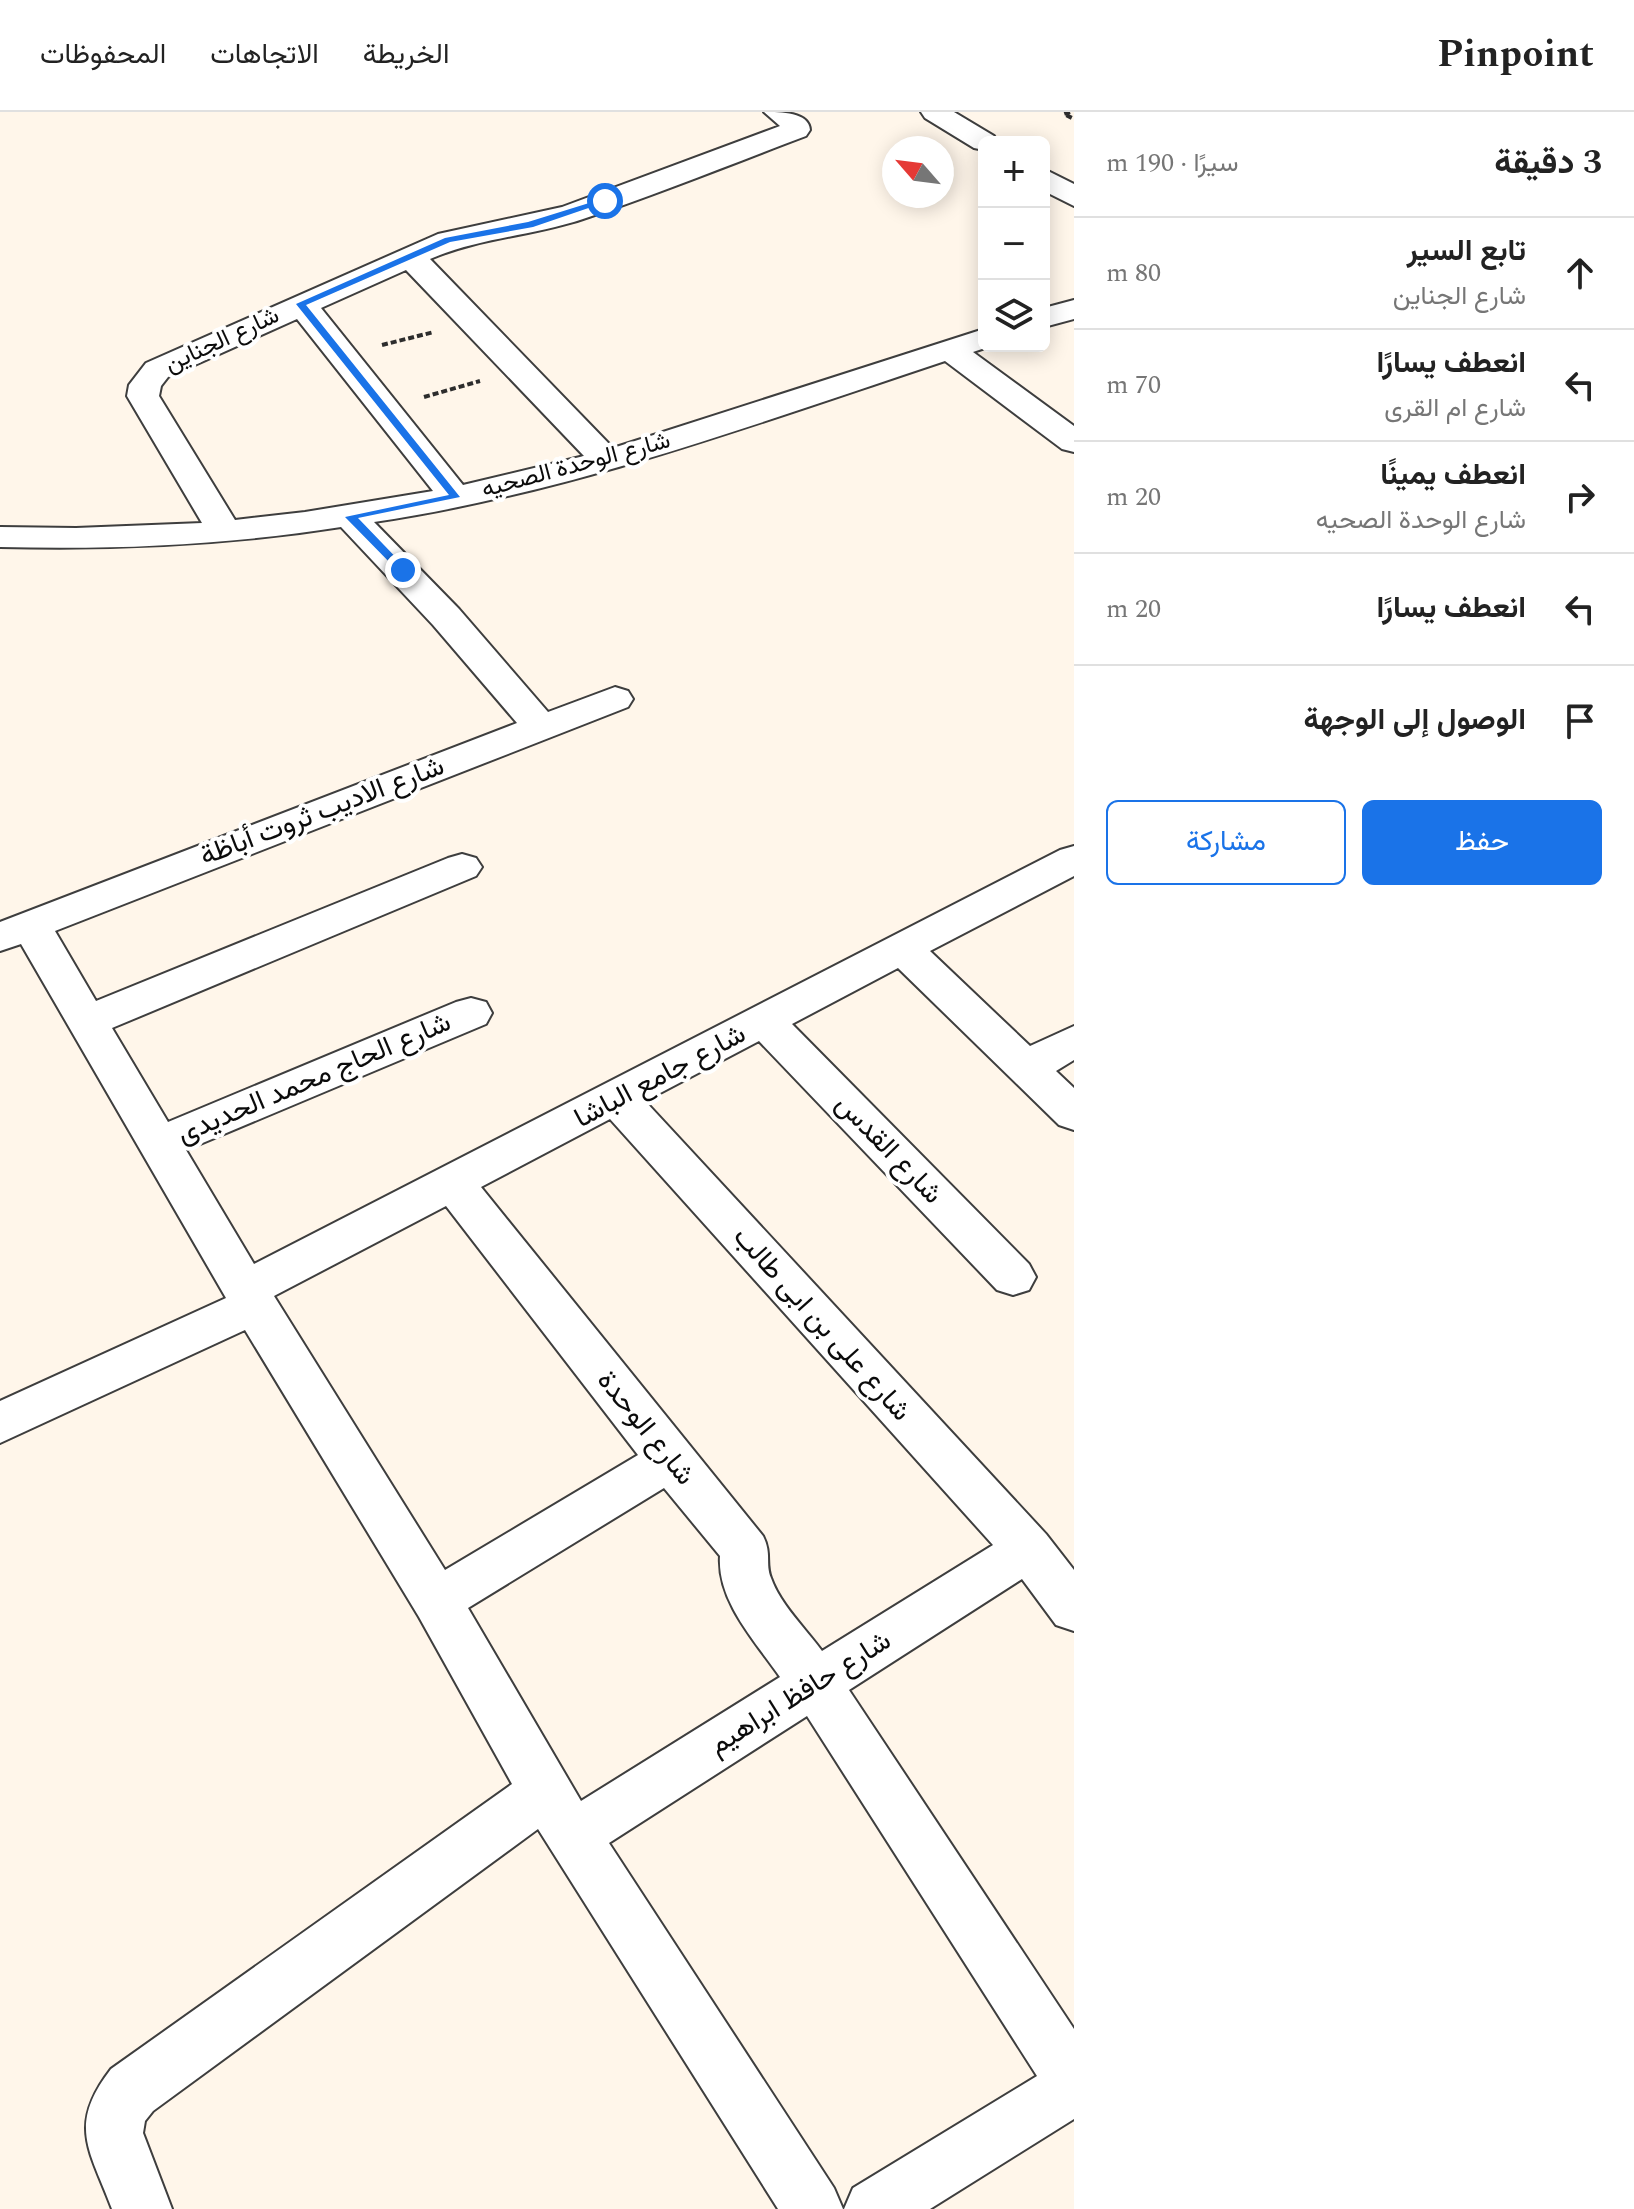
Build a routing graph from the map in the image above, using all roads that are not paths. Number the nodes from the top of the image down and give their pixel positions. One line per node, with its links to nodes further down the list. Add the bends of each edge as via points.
1 (778, 112): 6 (street, شارع الجناين, via 797,125 796,130 572,213 448,240)
2 (935, 112): 3 (street)
3 (978, 138)
4 (1050, 182): 5 (street)
5 (1074, 197)
6 (410, 256): 7 (street, شارع الجناين); 13 (street)
7 (301, 304): 14 (street); 16 (street, شارع الجناين, via 164,366 145,385 143,396)
8 (1074, 309): 9 (street)
9 (1050, 316)
10 (978, 340): 11 (street, شارع الوحدة الصحيه)
11 (949, 349): 12 (street); 13 (street, شارع الوحدة الصحيه)
12 (1074, 442)
13 (606, 460): 14 (street, شارع الوحدة الصحيه)
14 (455, 497): 15 (street, شارع الوحدة الصحيه)
15 (350, 517): 16 (street, شارع الوحدة الصحيه); 19 (street)
16 (223, 529): 17 (street, شارع الوحدة الصحيه, via 140,537)
17 (0, 537)
18 (615, 699): 19 (street, شارع الاديب ثروت أباظة)
19 (540, 726): 22 (street, شارع الاديب ثروت أباظة)
20 (1074, 859): 23 (street, شارع جامع الباشا)
21 (462, 867): 26 (street)
22 (15, 930): 26 (street)
23 (904, 950): 25 (street, شارع جامع الباشا); 28 (street)
24 (471, 1013): 31 (street, شارع الحاج محمد الحديدى)
25 (764, 1021): 29 (street, شارع جامع الباشا); 33 (street, شارع القدس)
26 (85, 1022): 31 (street)
27 (1074, 1041): 28 (street)
28 (1026, 1068): 30 (street)
29 (617, 1099): 32 (street, شارع جامع الباشا); 37 (street, شارع على بن ابى طالب)
30 (1074, 1114)
31 (158, 1144): 34 (street)
32 (452, 1182): 34 (street, شارع جامع الباشا); 36 (street, شارع الوحدة)
33 (1013, 1277)
34 (250, 1298): 35 (street, شارع جامع الباشا); 38 (street)
35 (0, 1423)
36 (670, 1460): 38 (street); 39 (street, شارع الوحدة, via 745,1551 749,1589)
37 (1056, 1573): 39 (street, شارع حافظ ابراهيم)
38 (437, 1601): 40 (street)
39 (815, 1683): 40 (street, شارع حافظ ابراهيم); 41 (street, شارع الوحدة)
40 (559, 1814): 42 (street, شارع حافظ ابراهيم, via 132,2090 118,2108 113,2133); 43 (street)
41 (1074, 2083): 44 (street)
42 (142, 2209)
43 (813, 2209)
44 (874, 2209)

